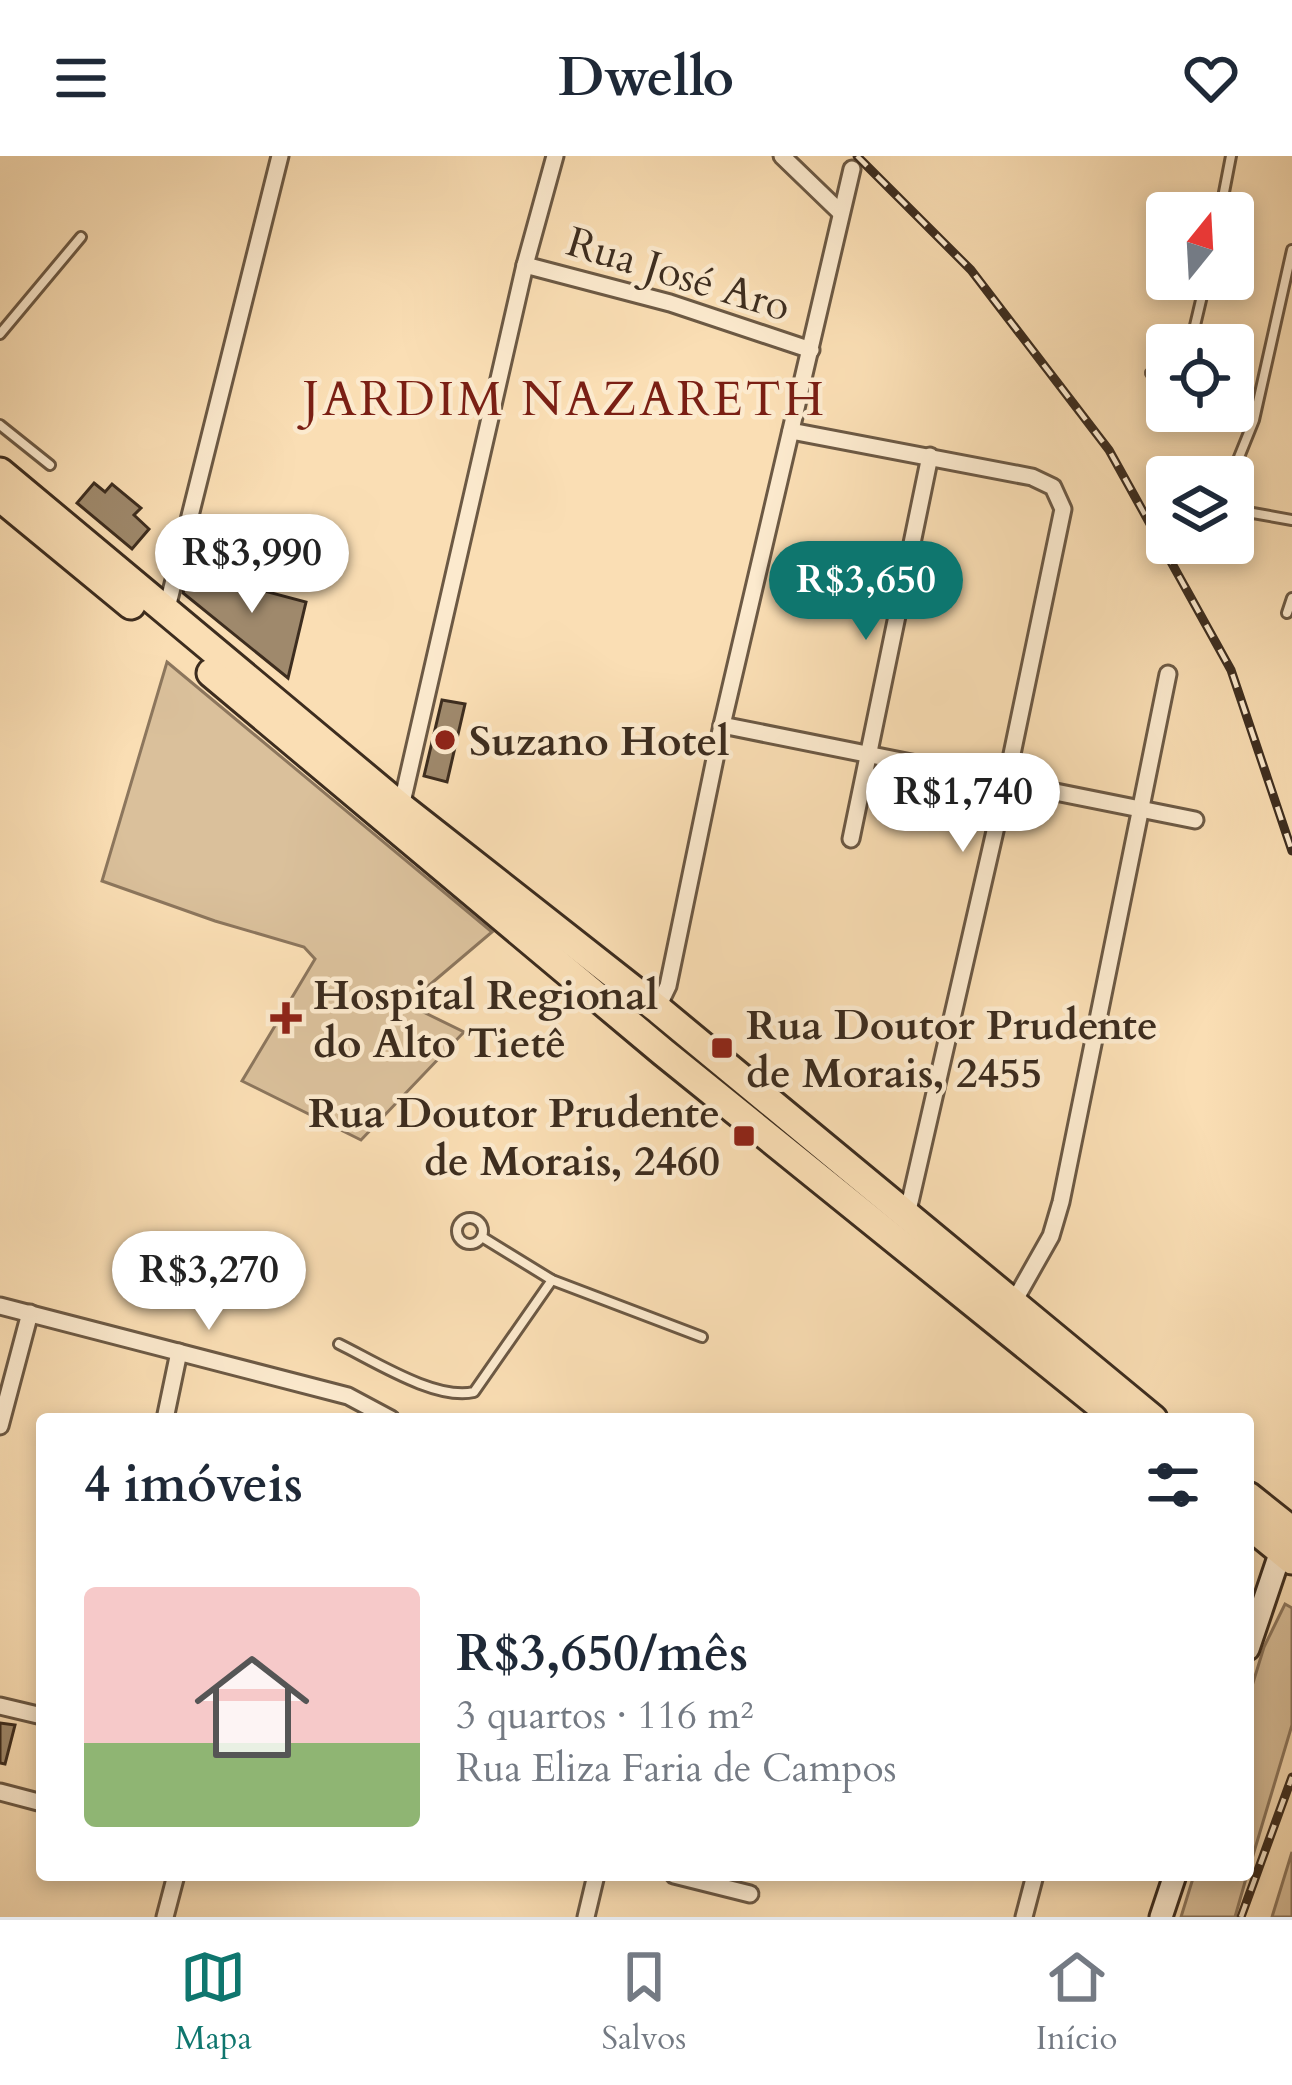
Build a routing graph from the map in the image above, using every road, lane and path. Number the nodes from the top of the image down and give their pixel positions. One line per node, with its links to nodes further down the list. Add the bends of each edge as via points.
1 (280, 156): 23 (street)
2 (556, 156): 10 (street)
3 (782, 156): 7 (street)
4 (1232, 156): 6 (lane)
5 (852, 170): 7 (street)
6 (1224, 192)
7 (841, 212): 12 (street)
8 (81, 237): 11 (lane)
9 (1292, 250): 16 (lane)
10 (525, 265): 12 (street, Rua José Aro); 30 (street)
11 (0, 334)
12 (812, 350): 14 (street)
13 (0, 425): 17 (lane)
14 (791, 431): 15 (street); 26 (street)
15 (930, 456): 27 (street); 28 (street, via 1032,477 1053,487 1063,509)
16 (1240, 456)
17 (50, 465)
18 (0, 472): 23 (highway)
19 (0, 497): 33 (highway, via 476,898)
20 (1254, 513): 21 (lane)
21 (1292, 520)
22 (1292, 598): 24 (lane)
23 (166, 612): 30 (highway)
24 (1287, 613)
25 (1168, 674): 29 (street)
26 (722, 725): 27 (street); 33 (street, via 668,986)
27 (870, 756): 28 (street); 32 (street)
28 (1006, 783): 29 (street); 34 (street)
29 (1138, 806): 31 (street); 37 (street, via 1061,1202)
30 (401, 807): 33 (highway)
31 (1195, 820)
32 (851, 839)
33 (648, 1019): 34 (highway); 45 (highway)
34 (907, 1215): 37 (highway)
35 (482, 1237): 36 (lane)
36 (552, 1280): 40 (lane); 41 (lane, via 474,1391 428,1386)
37 (1012, 1305): 46 (highway)
38 (0, 1306): 39 (street)
39 (30, 1313): 42 (street); 47 (street)
40 (702, 1337)
41 (339, 1345)
42 (179, 1352): 43 (street); 44 (street, via 348,1396)
43 (166, 1413)
44 (380, 1413)
45 (1110, 1413)
46 (1146, 1413)
47 (0, 1426)
48 (1254, 1504): 50 (highway)
49 (1254, 1528): 50 (highway)
50 (1288, 1547): 51 (street)
51 (1254, 1614)
52 (0, 1706): 53 (street)
53 (36, 1715)
54 (0, 1792): 55 (street)
55 (36, 1801)
56 (174, 1881): 62 (street)
57 (595, 1881): 63 (street)
58 (698, 1881): 61 (street)
59 (1033, 1881): 64 (street)
60 (1173, 1881): 65 (street)
61 (750, 1894)
62 (165, 1917)
63 (586, 1917)
64 (1024, 1917)
65 (1161, 1917)

